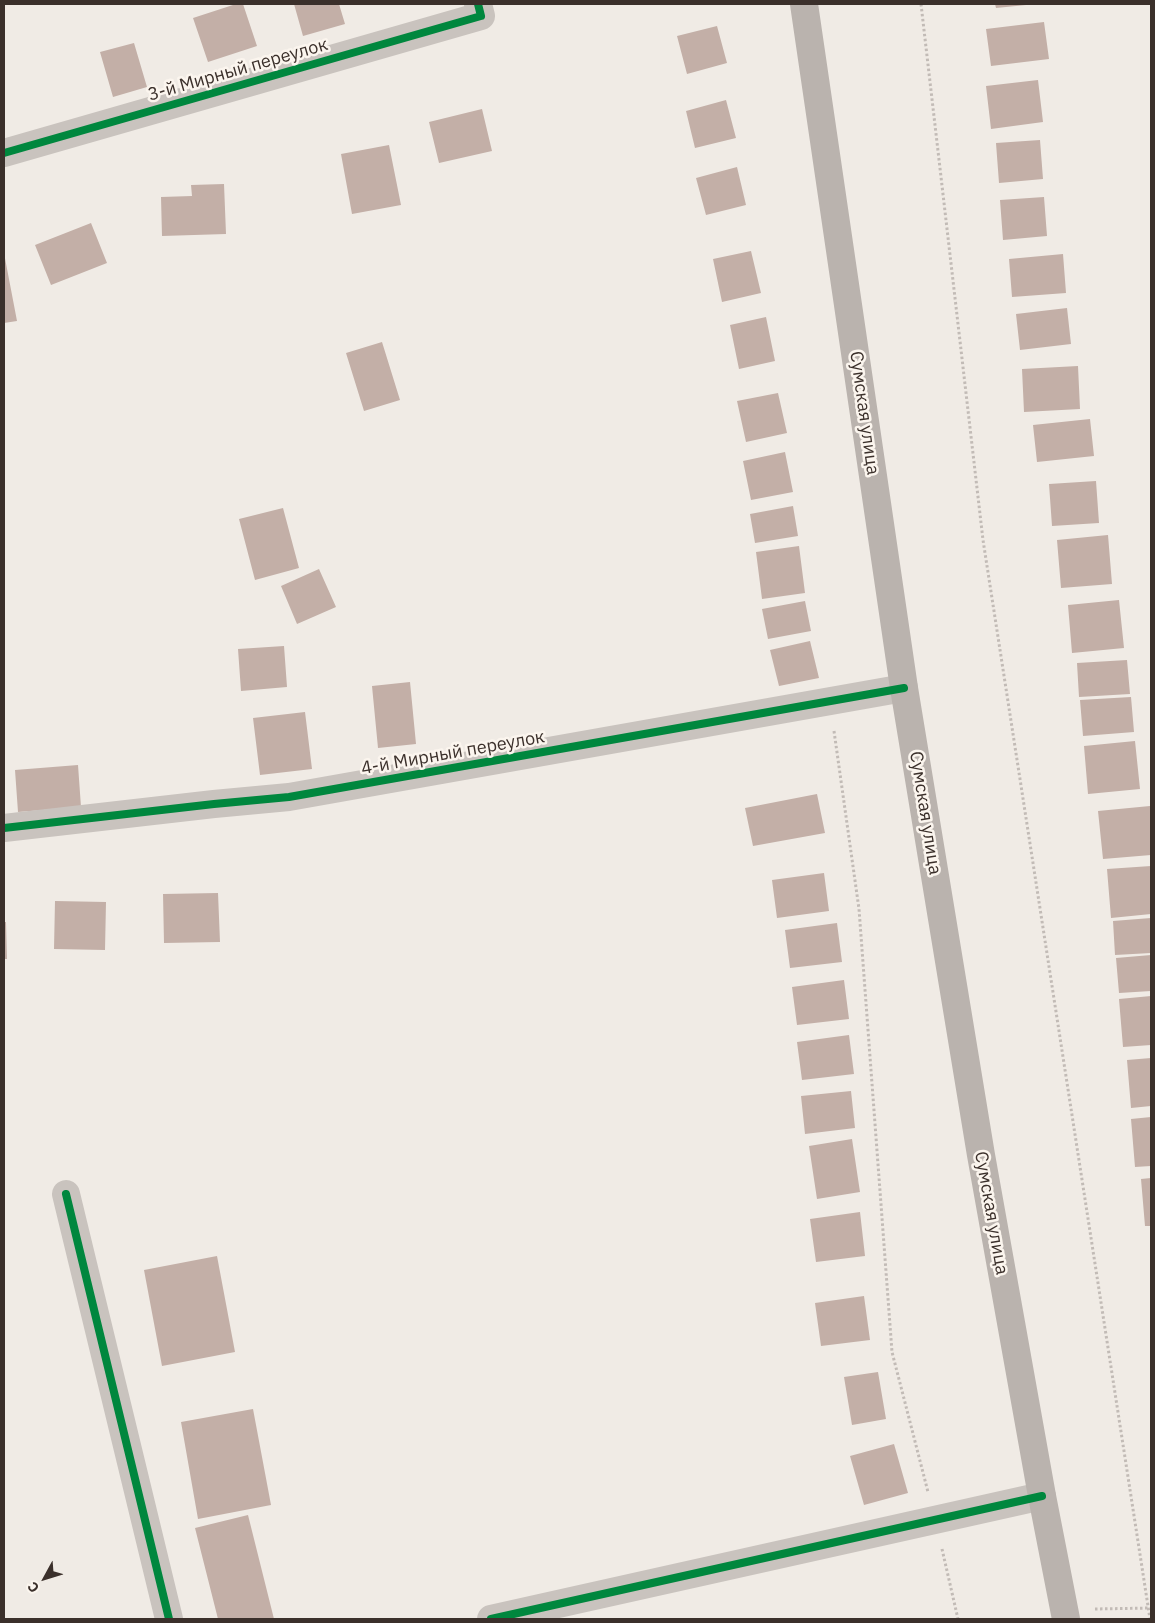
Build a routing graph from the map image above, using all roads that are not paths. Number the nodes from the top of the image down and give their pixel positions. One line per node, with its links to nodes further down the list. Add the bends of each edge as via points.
1 (804, 4): 4 (main road, Сумская улица)
2 (480, 10): 3 (street, 3-й Мирный переулок)
3 (4, 153)
4 (904, 688): 5 (street, 4-й Мирный переулок, via 289,797); 7 (main road, Сумская улица, via 981,1156)
5 (4, 828)
6 (66, 1194): 9 (street)
7 (1042, 1496): 8 (main road, Сумская улица); 10 (street)
8 (1065, 1614)
9 (169, 1619)
10 (491, 1619)

